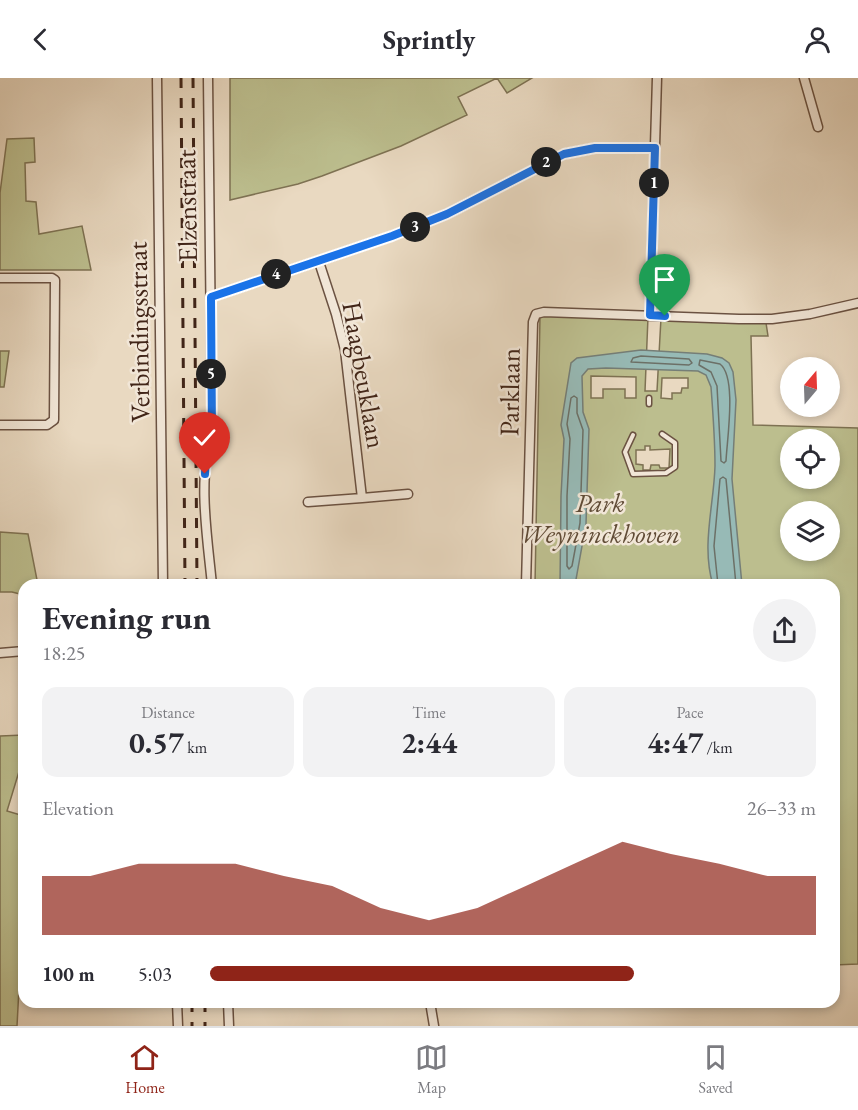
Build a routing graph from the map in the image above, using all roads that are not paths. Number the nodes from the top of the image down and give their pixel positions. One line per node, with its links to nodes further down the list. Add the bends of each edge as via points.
1 (157, 78): 20 (street, Verbindingsstraat)
2 (208, 78): 9 (street, Elzenstraat)
3 (657, 78): 6 (street)
4 (804, 78): 5 (street)
5 (818, 127)
6 (655, 148): 7 (street, via 595,148 564,154 447,214); 11 (street)
7 (318, 261): 9 (street); 18 (street, Haagbeuklaan, via 345,350)
8 (0, 278): 14 (street, via 52,278 55,314 54,420 47,425)
9 (211, 297): 21 (street, Elzenstraat, via 212,436 206,450 205,484)
10 (858, 303): 11 (street, via 772,319)
11 (650, 315): 22 (street, Parklaan, via 536,314)
12 (649, 398): 13 (lane)
13 (649, 404)
14 (0, 425)
15 (662, 434): 16 (lane, via 675,443 675,467 666,473 633,474 626,452)
16 (633, 435)
17 (408, 494): 18 (street)
18 (362, 498): 19 (street)
19 (308, 502)
20 (163, 579)
21 (211, 579)
22 (526, 579)
23 (18, 652): 24 (street)
24 (0, 653)
25 (177, 1008): 28 (street)
26 (228, 1008): 29 (street)
27 (431, 1008): 30 (street)
28 (178, 1026)
29 (229, 1026)
30 (434, 1026)

